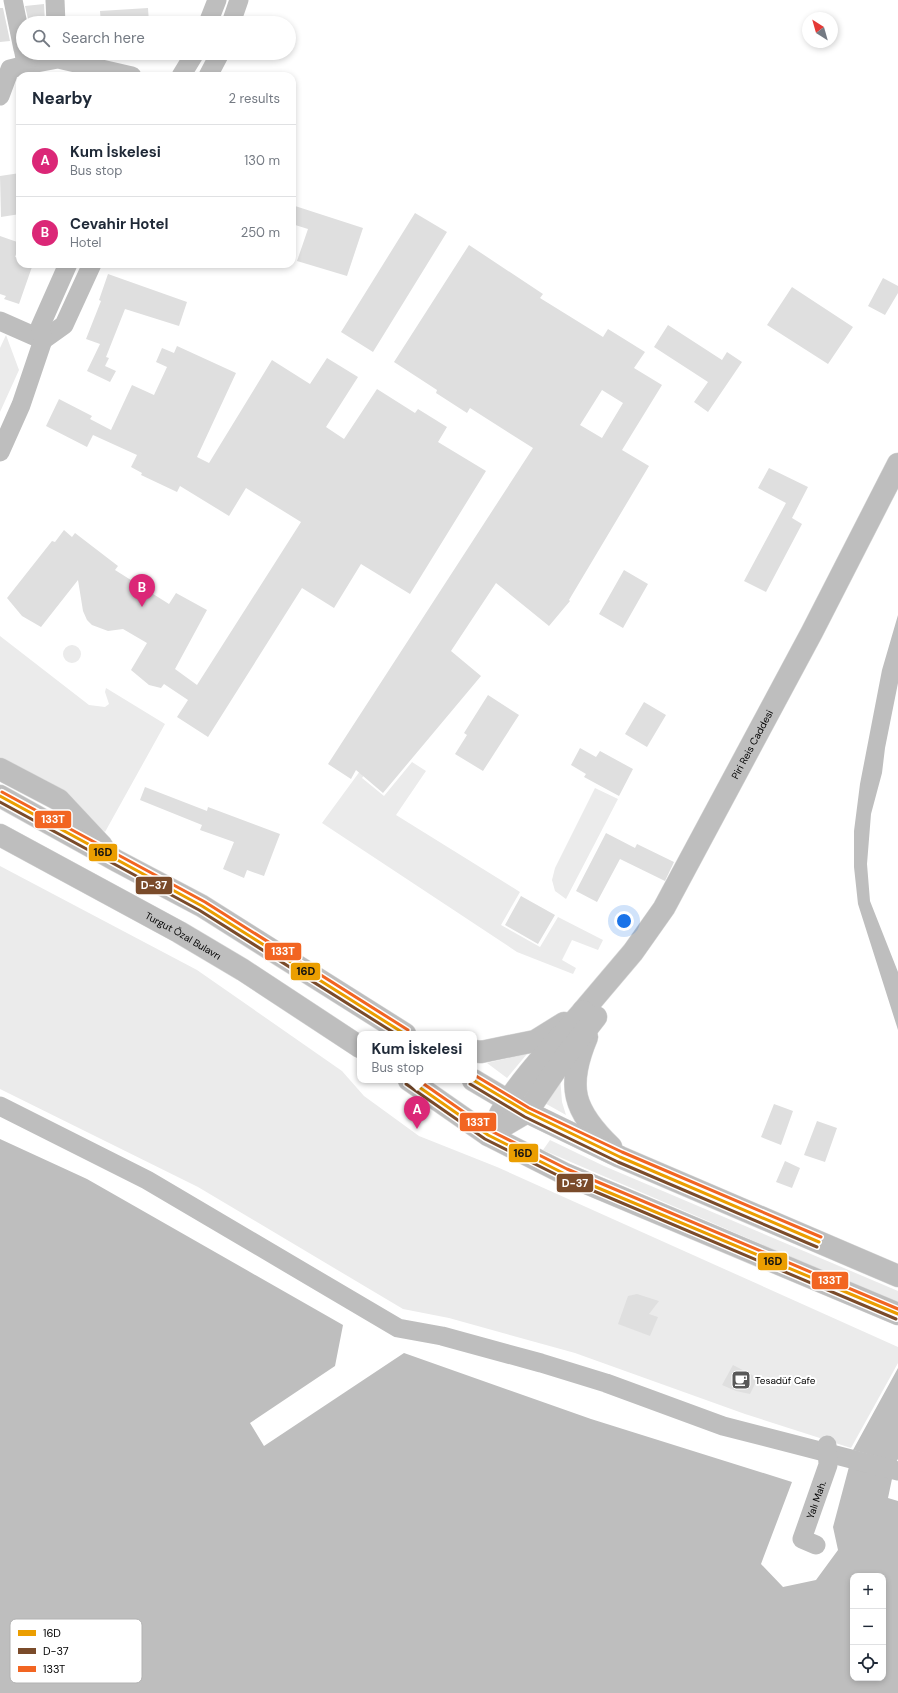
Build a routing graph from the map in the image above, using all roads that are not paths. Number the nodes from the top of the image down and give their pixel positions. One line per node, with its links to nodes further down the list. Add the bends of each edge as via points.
1 (13, 0): 5 (street)
2 (55, 0): 6 (street)
3 (217, 0): 7 (street)
4 (239, 0): 8 (street)
5 (16, 16)
6 (56, 16)
7 (211, 16)
8 (233, 16)
9 (20, 60): 16 (street, via 10,69)
10 (73, 60): 13 (street)
11 (191, 60): 14 (street)
12 (216, 60): 15 (street)
13 (117, 72)
14 (183, 72)
15 (210, 72)
16 (0, 96)
17 (66, 268): 20 (street, via 40,327)
18 (90, 268): 20 (street, via 64,325)
19 (0, 321): 20 (street)
20 (43, 340): 21 (street, via 21,405)
21 (0, 452)
22 (898, 464): 28 (main road, Piri Reis Caddesi, via 812,632 664,908)
23 (898, 484): 28 (main road, Piri Reis Caddesi, via 677,913)
24 (0, 769): 27 (main road, via 58,800)
25 (0, 796): 27 (main road)
26 (0, 834): 30 (main road, Turgut Özal Bulavrı, via 243,970)
27 (117, 861): 29 (main road, via 202,906)
28 (590, 1014): 31 (main road, via 535,1041); 34 (main road); 36 (main road); 38 (main road, via 575,1078 578,1102 595,1132)
29 (400, 1031)
30 (357, 1045)
31 (477, 1051)
32 (477, 1082): 34 (main road)
33 (413, 1083): 37 (main road)
34 (507, 1101): 36 (main road); 37 (main road)
35 (0, 1106): 41 (street, via 147,1180 398,1328 442,1336 541,1363 606,1383 723,1426)
36 (527, 1112): 37 (main road); 38 (main road)
37 (488, 1135): 40 (main road, via 565,1174)
38 (620, 1157): 39 (main road)
39 (898, 1276)
40 (898, 1314)
41 (827, 1449): 42 (street, via 849,1458); 43 (street, Yalı Mah., via 828,1465 802,1539)
42 (898, 1471)
43 (816, 1544)

